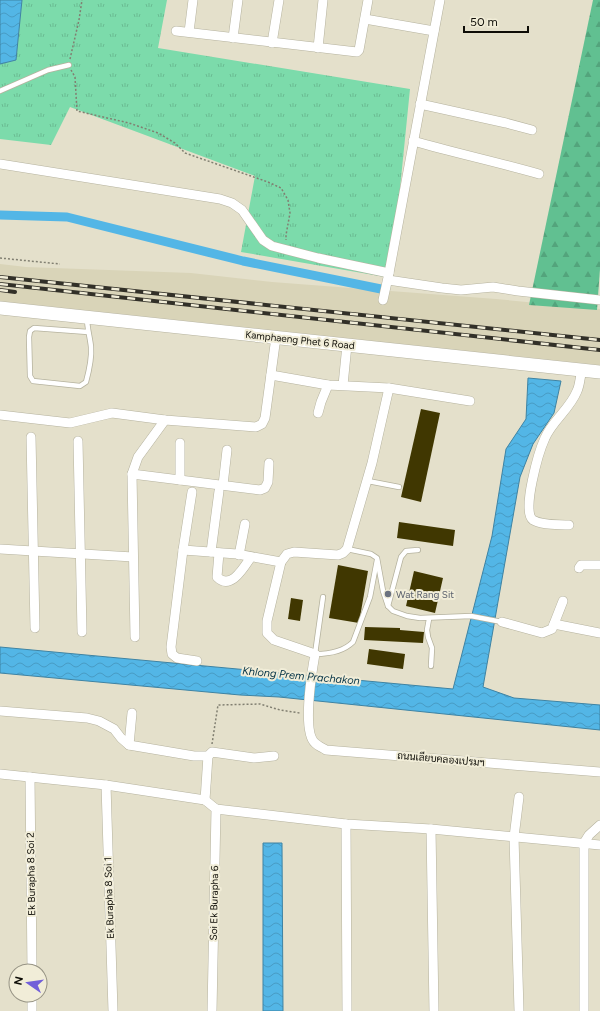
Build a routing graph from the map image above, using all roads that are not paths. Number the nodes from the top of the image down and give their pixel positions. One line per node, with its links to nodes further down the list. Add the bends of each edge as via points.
1 (193, 0): 10 (street)
2 (238, 0): 11 (street)
3 (279, 0): 12 (street)
4 (323, 0): 13 (street)
5 (368, 0): 7 (street)
6 (440, 0): 9 (street)
7 (365, 19): 9 (street); 13 (street, via 357,52)
8 (176, 31): 10 (street)
9 (434, 31): 16 (street)
10 (189, 32): 11 (street)
11 (233, 38): 12 (street)
12 (272, 43): 13 (street)
13 (318, 48)
14 (69, 65): 15 (lane, via 48,70)
15 (0, 91)
16 (420, 104): 17 (street); 18 (street)
17 (532, 130)
18 (413, 141): 20 (street); 21 (street)
19 (0, 164): 21 (street, via 220,199 242,210 263,240 272,246)
20 (539, 174)
21 (388, 276): 22 (street); 23 (street, via 442,288 461,290 493,287)
22 (383, 300)
23 (600, 300)
24 (0, 308): 25 (main road, Kamphaeng Phet 6 Road)
25 (87, 317): 26 (lane); 27 (main road, Kamphaeng Phet 6 Road)
26 (88, 332): 26 (lane, via 34,328 30,331 31,379 80,386 86,382 91,358)
27 (276, 337): 28 (main road, Kamphaeng Phet 6 Road); 31 (street)
28 (347, 345): 29 (main road, Kamphaeng Phet 6 Road); 33 (street)
29 (582, 370): 30 (main road, Kamphaeng Phet 6 Road); 51 (street, via 578,390 545,437 537,459 528,504 529,515 533,520)
30 (600, 372)
31 (271, 375): 32 (street); 38 (street, via 265,418 262,424 256,427)
32 (328, 385): 33 (street); 36 (street)
33 (343, 385): 34 (street)
34 (389, 388): 35 (street); 46 (street)
35 (470, 401)
36 (318, 413)
37 (0, 415): 38 (street, via 70,422 112,413)
38 (165, 420): 44 (street, via 138,457)
39 (31, 437): 56 (street)
40 (78, 441): 58 (street)
41 (180, 443): 45 (street)
42 (227, 450): 48 (street)
43 (269, 463): 48 (street, via 268,482 265,488)
44 (132, 474): 45 (street); 60 (street)
45 (180, 480): 48 (street)
46 (368, 481): 47 (lane); 53 (street)
47 (399, 487)
48 (221, 488): 57 (street)
49 (192, 492): 54 (street)
50 (245, 524): 59 (street)
51 (570, 525)
52 (0, 549): 56 (street)
53 (347, 549): 62 (lane, via 372,554); 63 (street, via 338,555 294,552 287,554)
54 (183, 550): 57 (street); 77 (street, via 171,647 172,654 177,658)
55 (418, 550): 68 (lane, via 406,551 401,557)
56 (34, 551): 58 (street); 72 (street)
57 (215, 553): 59 (street); 61 (street, via 217,577 226,582 233,580)
58 (81, 554): 60 (street); 73 (street)
59 (239, 555): 61 (street)
60 (133, 557): 75 (street)
61 (251, 557): 63 (street)
62 (377, 558): 68 (lane); 76 (lane, via 370,597 353,642 328,654)
63 (281, 562): 76 (street, via 267,621 267,633 274,640)
64 (600, 565): 65 (street, via 581,565)
65 (579, 568)
66 (323, 597): 76 (lane)
67 (563, 601): 71 (street)
68 (388, 606): 69 (lane, via 406,616)
69 (429, 619): 70 (lane, via 471,616); 78 (lane, via 427,630 432,648)
70 (502, 622): 71 (street, via 535,636 548,632)
71 (554, 624): 74 (street)
72 (35, 628)
73 (82, 632)
74 (600, 633)
75 (135, 637)
76 (315, 654): 84 (street, ถนนเลียบคลองเปรมฯ, via 308,710 314,743 326,750)
77 (197, 661)
78 (431, 666)
79 (0, 711): 81 (street, via 99,721 114,729)
80 (132, 713): 81 (street)
81 (129, 745): 82 (street, via 194,756)
82 (210, 754): 83 (street, via 254,758); 89 (street)
83 (274, 756)
84 (600, 772)
85 (0, 774): 86 (street)
86 (30, 777): 87 (street); 97 (street, Ek Burapha 8 Soi 2)
87 (106, 785): 89 (street); 98 (street, Ek Burapha 8 Soi 1)
88 (519, 796): 94 (street)
89 (205, 800): 90 (street)
90 (216, 809): 91 (street); 99 (street, Soi Ek Burapha 6)
91 (346, 824): 93 (street); 100 (street)
92 (600, 825): 95 (street)
93 (431, 829): 94 (street); 101 (street)
94 (514, 837): 95 (street); 102 (street)
95 (584, 843): 96 (street); 103 (street)
96 (600, 845)
97 (32, 963)
98 (113, 1011)
99 (212, 1011)
100 (347, 1011)
101 (434, 1011)
102 (519, 1011)
103 (584, 1011)

